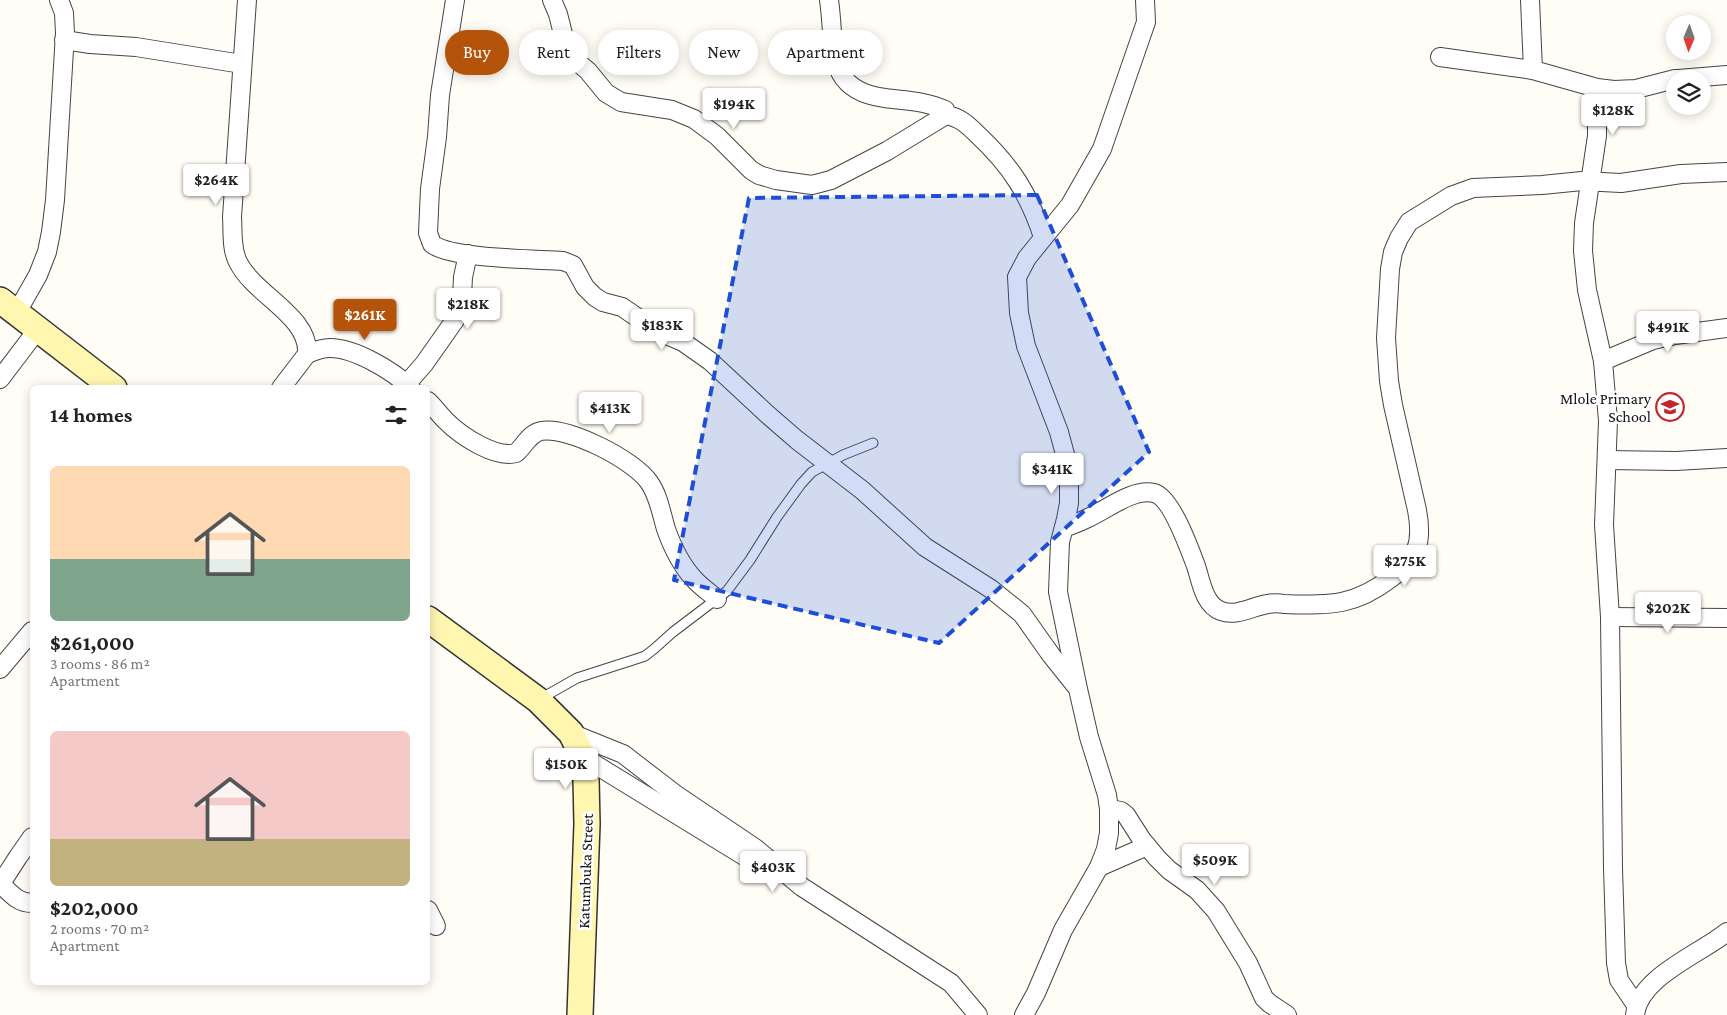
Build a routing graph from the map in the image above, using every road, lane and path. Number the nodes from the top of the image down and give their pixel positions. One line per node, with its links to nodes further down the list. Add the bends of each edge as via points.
1 (59, 0): 8 (street, via 64,13)
2 (247, 0): 10 (street)
3 (456, 0): 20 (street, via 440,95 428,233 430,242 437,247)
4 (552, 0): 16 (street, via 568,54 606,93 621,102 672,110 694,119 717,136 751,170 776,180 812,185 831,180 887,152)
5 (829, 0): 16 (street, via 836,61 845,80 866,94 924,102 945,110)
6 (1145, 0): 19 (street, via 1146,22 1102,149 1070,205)
7 (1530, 0): 11 (street)
8 (64, 40): 10 (street, via 143,48); 21 (street, via 55,200 47,252 38,275)
9 (1440, 58): 11 (street)
10 (242, 64): 24 (street, via 232,216 236,256 250,279 300,327 306,337)
11 (1533, 70): 15 (street)
12 (1727, 75): 13 (street)
13 (1711, 76)
14 (1666, 82): 15 (street, via 1636,89)
15 (1597, 88): 18 (street, via 1597,136)
16 (946, 115): 19 (street, via 956,116 973,130 1014,175 1035,212)
17 (1727, 172): 18 (street, via 1681,174 1621,184)
18 (1590, 181): 25 (street, via 1583,251 1587,290); 36 (street, via 1462,191 1409,222 1399,238 1390,269 1386,352 1392,405 1420,524 1420,538 1412,557 1379,587 1353,599 1326,605 1268,604 1238,612 1222,612 1211,604 1205,594 1178,522 1158,494 1137,494)
19 (1043, 236): 36 (street, via 1018,273 1018,313 1066,458 1069,503)
20 (468, 254): 30 (street, via 455,320); 35 (street, via 563,261 573,265 585,287 598,299 622,307 648,326 710,360 767,414)
21 (8, 306): 23 (main road)
22 (1727, 328): 25 (street, via 1676,334)
23 (38, 329): 26 (street); 27 (main road)
24 (307, 354): 28 (street); 29 (street, via 329,348 348,351)
25 (1603, 361): 34 (street, via 1608,420)
26 (0, 379)
27 (110, 385)
28 (283, 385)
29 (408, 385)
30 (410, 385)
31 (430, 404): 37 (street, via 458,431 502,454 516,453 537,433 549,431 586,441 631,464 651,484 682,563 694,579)
32 (873, 443): 35 (lane)
33 (1727, 458): 34 (street)
34 (1607, 460): 38 (street, via 1604,526)
35 (826, 463): 37 (lane, via 801,484 735,581); 43 (street, via 862,490 925,547 991,589 1022,614)
36 (1064, 528): 43 (street, via 1060,542 1058,592)
37 (717, 599): 44 (lane, via 645,656 577,678)
38 (1610, 617): 39 (street); 56 (street, via 1616,963 1619,980)
39 (1727, 618)
40 (430, 620): 44 (main road, Katumbuka Street)
41 (30, 633): 42 (street)
42 (0, 669)
43 (1078, 689): 47 (street)
44 (538, 700): 45 (main road, Katumbuka Street)
45 (571, 733): 46 (main road, Katumbuka Street); 58 (street, via 623,754 754,848 802,887 951,982)
46 (583, 757): 57 (main road, Katumbuka Street, via 587,824); 58 (street, via 949,983)
47 (1109, 809): 49 (street, via 1122,811); 50 (street, via 1109,833)
48 (30, 840): 51 (street)
49 (1147, 846): 50 (street); 60 (street, via 1216,911 1248,963 1264,998)
50 (1099, 867): 59 (street, via 1062,930)
51 (0, 885): 52 (street, via 16,898)
52 (30, 903)
53 (430, 914): 54 (street)
54 (436, 926)
55 (1727, 932): 56 (street, via 1660,978 1644,992)
56 (1635, 1010)
57 (580, 1015)
58 (976, 1015)
59 (1024, 1015)
60 (1287, 1015)

